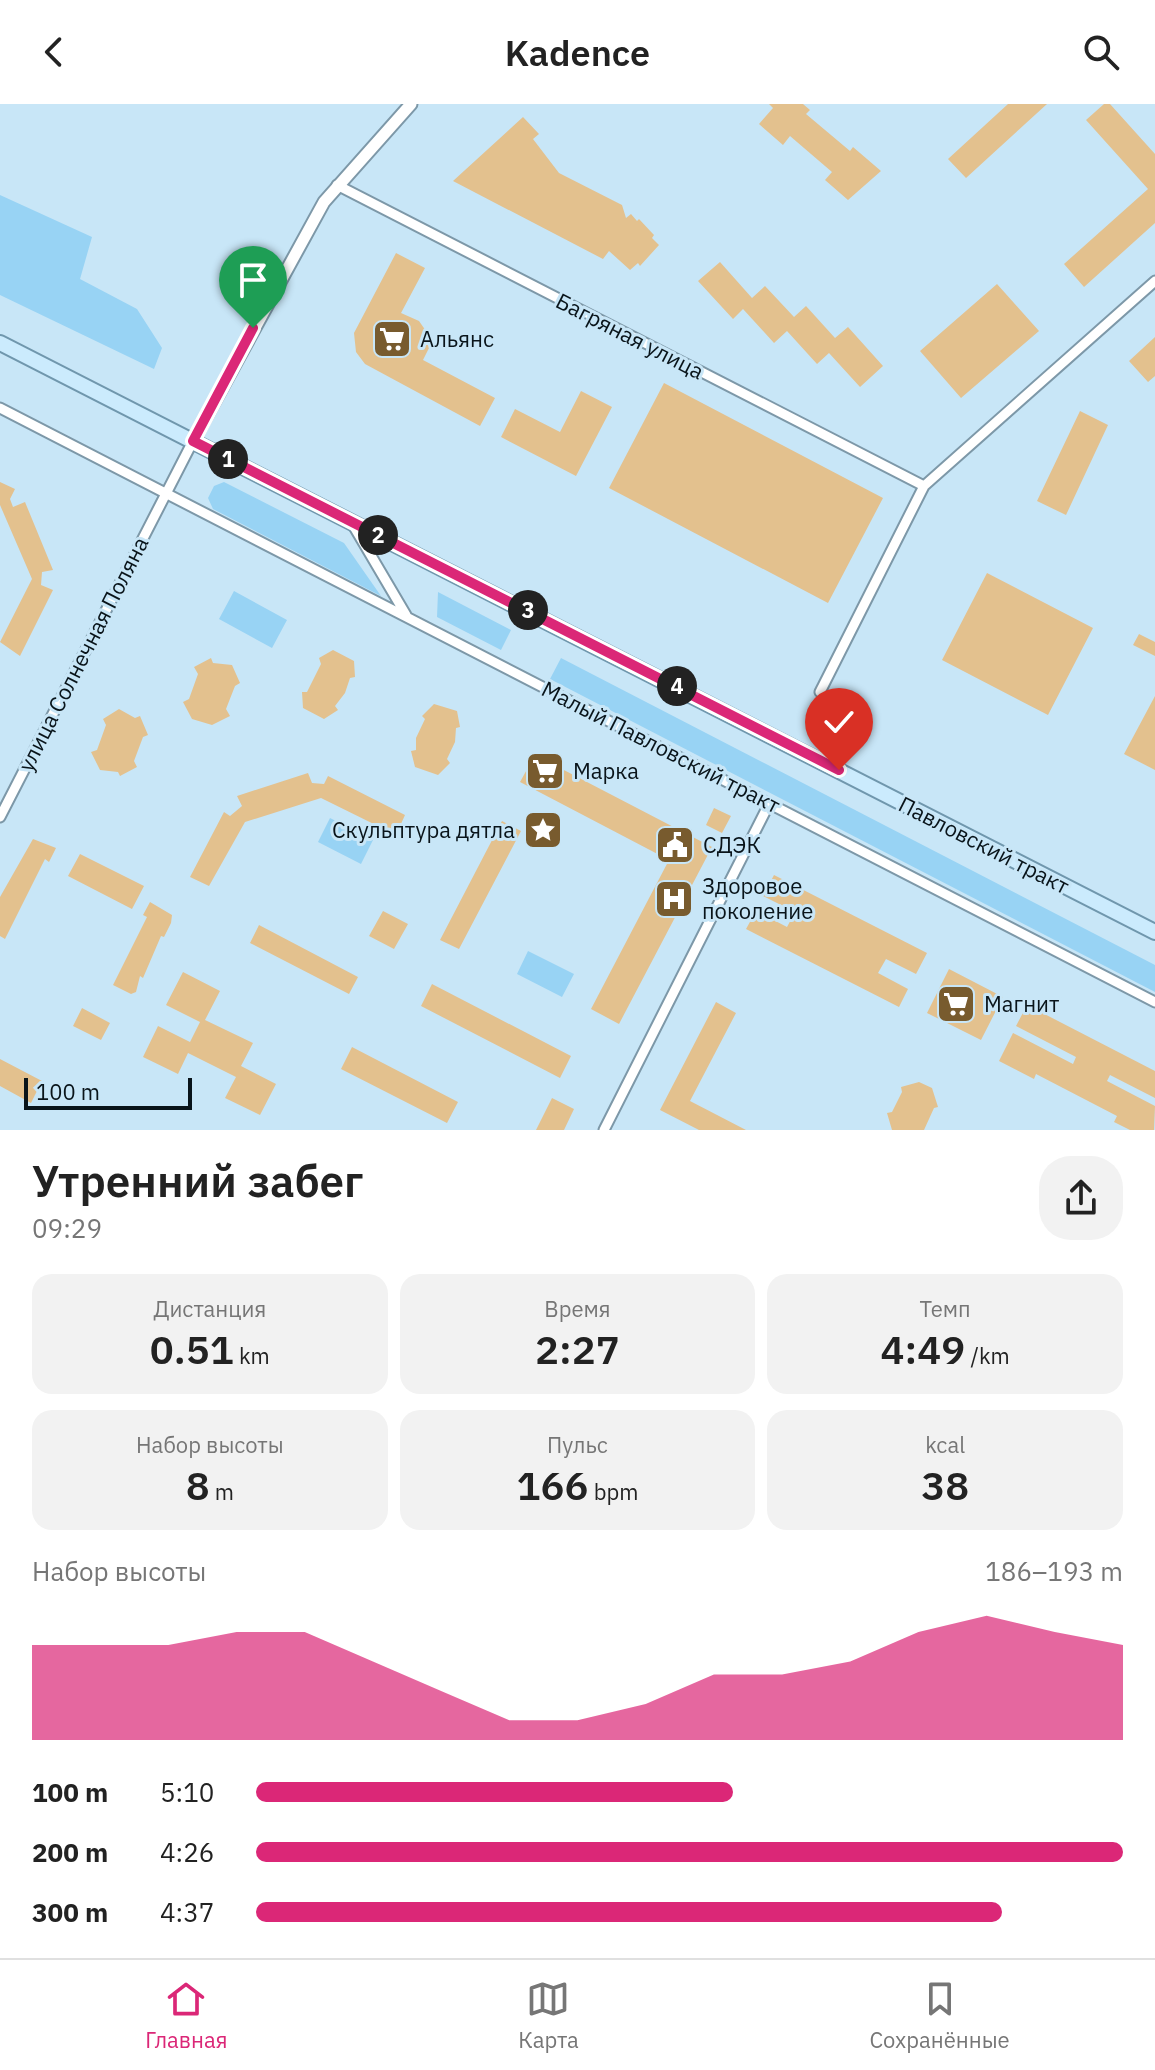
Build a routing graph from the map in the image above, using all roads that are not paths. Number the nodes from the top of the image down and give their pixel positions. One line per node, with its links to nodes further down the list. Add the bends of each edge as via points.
1 (411, 104): 2 (street)
2 (337, 185): 6 (street, via 301,240); 7 (street, Багряная улица)
3 (1155, 281): 7 (street)
4 (0, 343): 6 (main road, Павловский тракт)
5 (0, 408): 8 (street)
6 (193, 441): 8 (street, улица Солнечная Поляна); 9 (main road, Павловский тракт)
7 (924, 486): 11 (street)
8 (166, 492): 10 (street, Малый Павловский тракт); 13 (street, улица Солнечная Поляна)
9 (351, 522): 10 (street); 14 (main road, Павловский тракт)
10 (406, 615): 12 (street, Малый Павловский тракт)
11 (820, 692)
12 (769, 804): 15 (street, Малый Павловский тракт); 16 (street)
13 (0, 817)
14 (1155, 932)
15 (1155, 1002)
16 (604, 1130)

